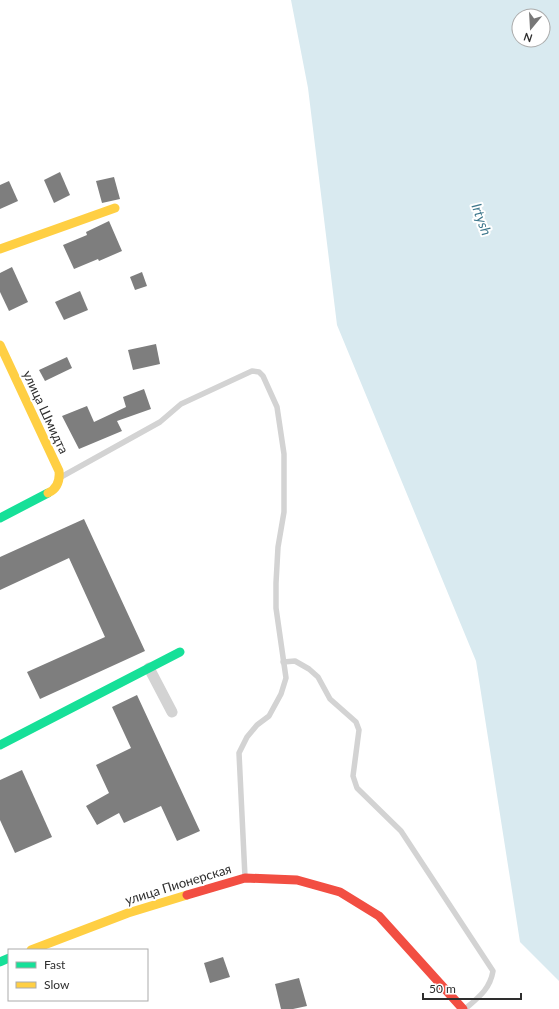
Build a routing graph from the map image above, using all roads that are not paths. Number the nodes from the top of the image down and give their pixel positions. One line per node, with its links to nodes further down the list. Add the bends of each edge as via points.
1 (115, 208): 2 (street)
2 (0, 249)
3 (0, 345): 4 (street, улица Шмидта)
4 (60, 478): 5 (street, via 54,490); 7 (lane, via 160,422 181,404 252,371 259,372 277,407 282,429 284,512 278,547 276,608)
5 (0, 518)
6 (180, 652): 8 (street)
7 (283, 662): 11 (lane, via 286,678 281,694 269,716 256,725 247,736 239,753); 13 (lane, via 295,661 310,669 318,677 330,699 356,722 359,730 353,776 357,788 401,831 493,970 492,979 484,992)
8 (149, 668): 9 (street); 10 (street)
9 (172, 712)
10 (0, 745)
11 (245, 878): 12 (street, улица Пионерская, via 128,913); 13 (street, улица Пионерская, via 297,880 340,892 379,916)
12 (34, 949)
13 (464, 1009)

